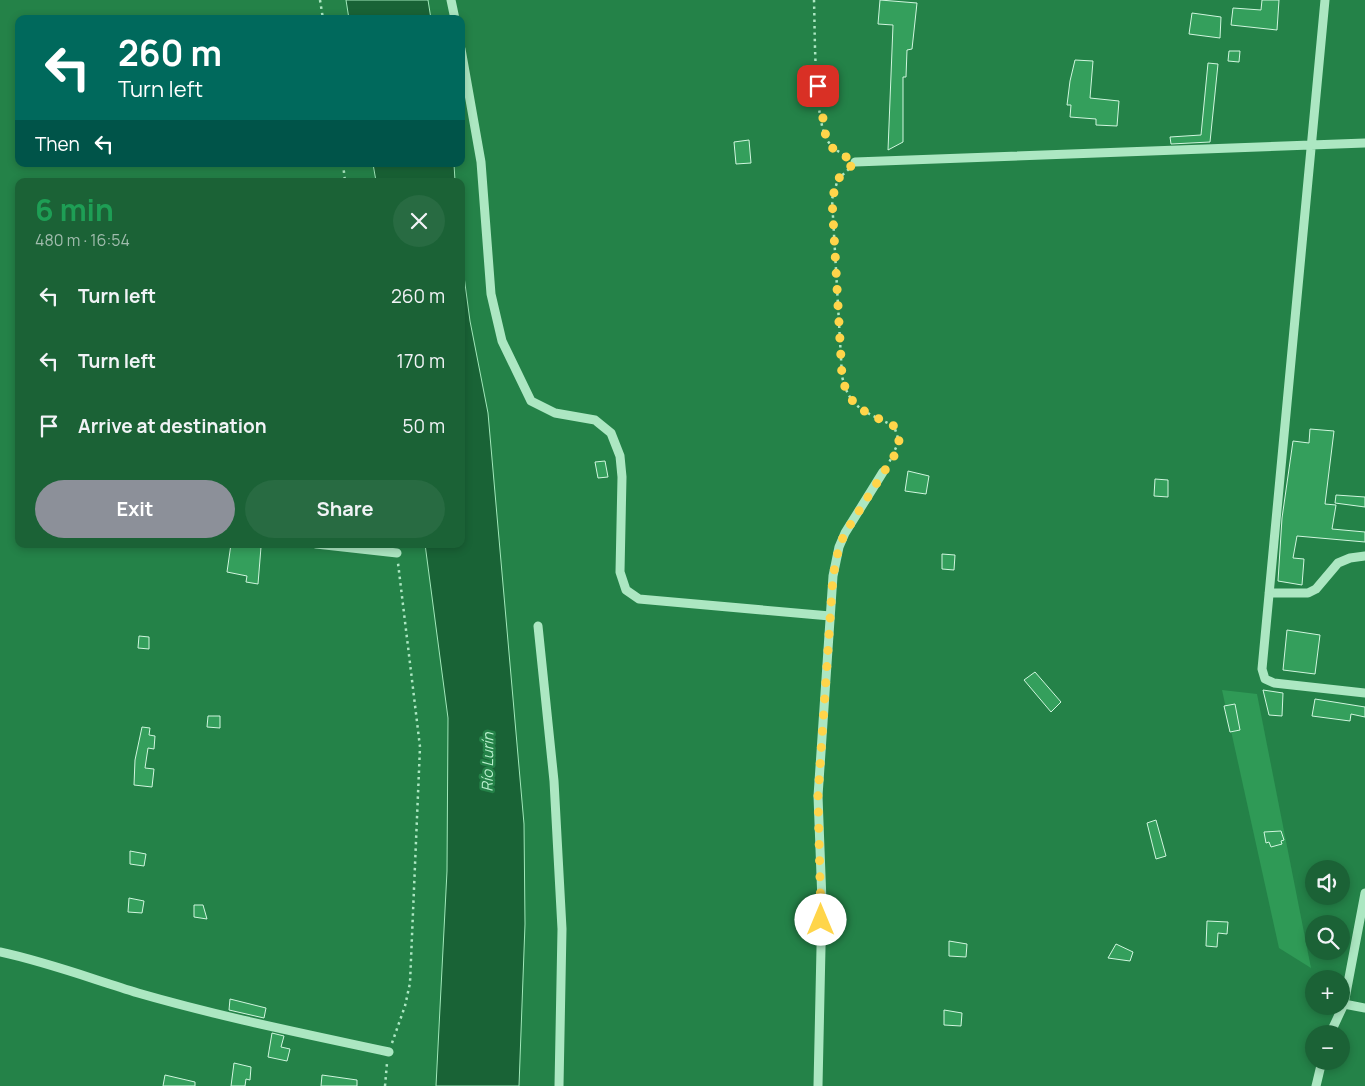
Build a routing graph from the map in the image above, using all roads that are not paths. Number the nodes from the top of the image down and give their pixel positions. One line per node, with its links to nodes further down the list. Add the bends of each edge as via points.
1 (451, 0): 3 (street)
2 (1325, 0): 6 (street)
3 (455, 15)
4 (465, 74): 13 (street, via 480,162 491,294 502,341 532,401 555,413 595,420 611,433 620,456 620,572 626,590 639,598)
5 (1365, 143): 6 (street)
6 (1311, 146): 7 (street); 12 (street)
7 (855, 162)
8 (884, 472): 13 (street, via 839,547)
9 (352, 548): 10 (street)
10 (397, 553)
11 (1365, 556): 12 (street, via 1338,564 1316,590 1308,594)
12 (1269, 593): 15 (street, via 1262,669 1266,679 1274,683)
13 (830, 616): 24 (street, via 818,796 822,902)
14 (538, 626): 23 (street, via 554,781 562,929)
15 (1365, 693)
16 (1365, 893): 18 (street)
17 (0, 952): 21 (street, via 166,1000)
18 (1350, 972)
19 (1350, 1005): 20 (street)
20 (1365, 1008)
21 (390, 1052)
22 (1320, 1070): 25 (street)
23 (560, 1086)
24 (818, 1086)
25 (1316, 1086)

